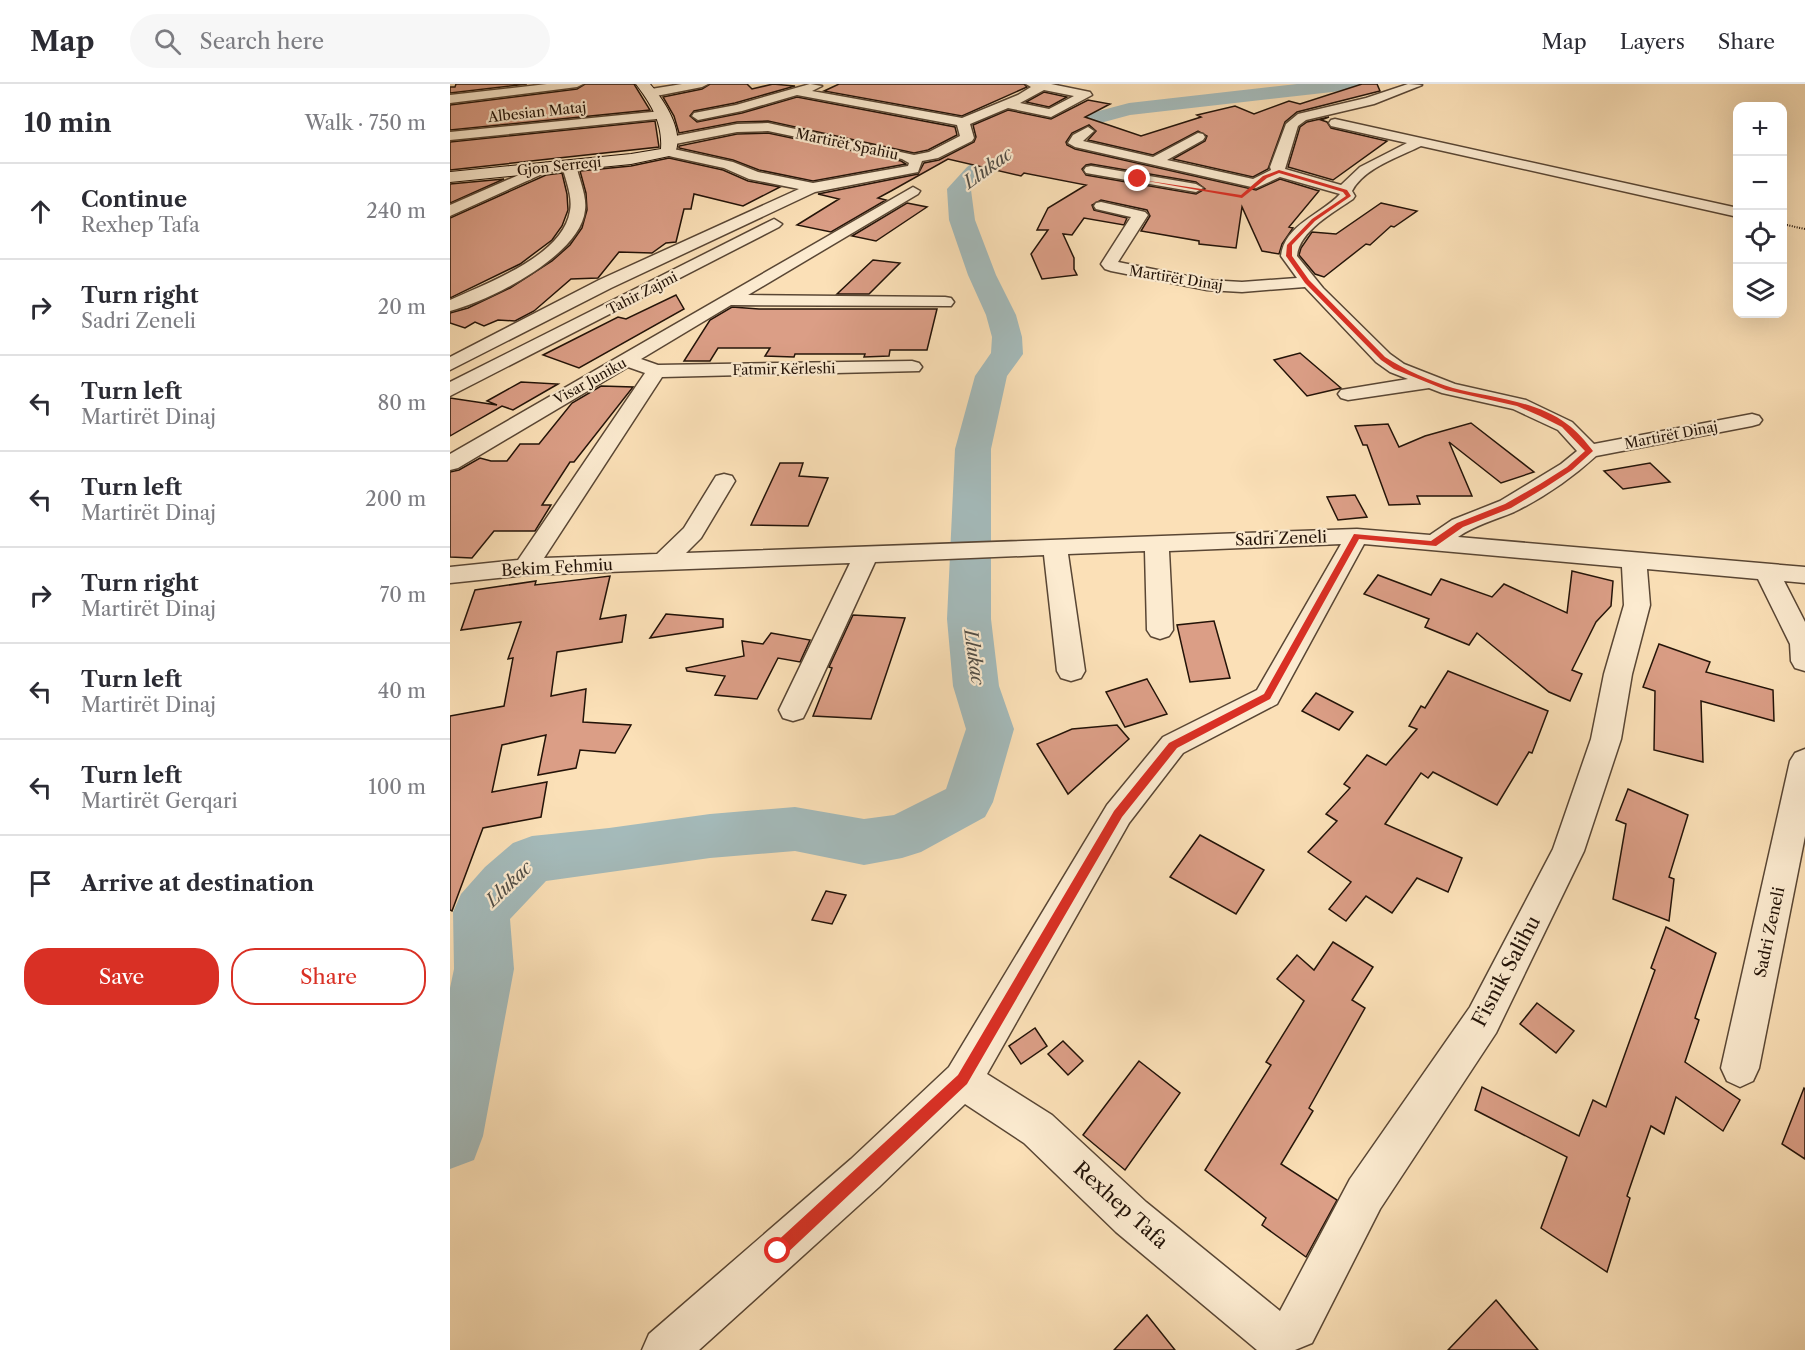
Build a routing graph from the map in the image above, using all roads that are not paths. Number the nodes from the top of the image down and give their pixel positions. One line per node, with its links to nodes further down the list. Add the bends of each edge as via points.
1 (577, 84): 8 (street)
2 (702, 84): 6 (street)
3 (821, 84): 7 (street, Albesian Mataj)
4 (1040, 85): 9 (street); 9 (street, via 1086,95 1050,113)
5 (1416, 85): 23 (street, via 1302,117 1292,124 1277,166)
6 (647, 89): 10 (street)
7 (798, 92): 10 (street, Albesian Mataj); 11 (street)
8 (450, 99)
9 (1007, 104): 11 (street)
10 (673, 118): 14 (street, Albesian Mataj); 17 (street)
11 (963, 122): 18 (street, via 967,138 933,155)
12 (1335, 123): 16 (street)
13 (1088, 131): 19 (street, via 1076,142)
14 (450, 136)
15 (1198, 137): 19 (street)
16 (1417, 143): 30 (street, via 1369,168); 34 (street)
17 (669, 147): 18 (street, Martirët Spahiu, via 699,134 768,127); 20 (street, Gjon Serreqi, via 658,156); 26 (street, via 754,176)
18 (913, 159): 27 (street, Martirët Spahiu, via 913,169)
19 (1155, 161): 25 (street)
20 (569, 165): 21 (street, Gjon Serreqi); 38 (street, via 578,210 571,231 548,257)
21 (546, 167): 24 (street, Gjon Serreqi); 33 (street)
22 (1091, 170): 29 (street)
23 (1279, 172): 25 (street); 30 (street)
24 (450, 177)
25 (1256, 184): 31 (street)
26 (814, 187): 27 (street); 40 (street, Tahir Zajmi, via 714,223)
27 (838, 188): 44 (street, Tahir Zajmi)
28 (913, 191): 36 (street, Visar Juniku)
29 (1210, 191)
30 (1345, 191): 35 (street, via 1348,196 1314,220 1290,245 1289,256)
31 (1242, 196)
32 (1101, 206): 35 (street, Martirët Dinaj, via 1140,215 1116,250 1111,266 1207,285 1242,287)
33 (450, 211)
34 (1733, 212)
35 (1307, 282): 43 (street, via 1383,358)
36 (730, 300): 37 (street); 39 (street, Visar Juniku)
37 (945, 302)
38 (450, 306)
39 (628, 360): 42 (street, Fatmir Kërleshi); 48 (street, Visar Juniku)
40 (450, 364)
41 (912, 367): 42 (street, Fatmir Kërleshi)
42 (656, 371): 57 (street)
43 (1428, 382): 45 (street); 47 (street, via 1519,404 1565,426)
44 (450, 390)
45 (1348, 394)
46 (1752, 420): 47 (street, Martirët Dinaj)
47 (1589, 451): 52 (street, via 1543,486 1508,506 1460,525)
48 (450, 463)
49 (724, 482): 56 (street, via 693,533)
50 (1356, 536): 51 (street, Sadri Zeneli); 52 (street, Sadri Zeneli); 67 (street, via 1267,697 1173,745 1118,814)
51 (1157, 542): 53 (street, Sadri Zeneli); 61 (street)
52 (1433, 544): 55 (street, Sadri Zeneli)
53 (1055, 547): 54 (street, Sadri Zeneli); 63 (street)
54 (866, 556): 56 (street, Bekim Fehmiu); 64 (street)
55 (1634, 560): 58 (street, Sadri Zeneli); 68 (street, Fisnik Salihu, via 1637,605 1606,739 1568,851 1483,1020 1365,1194 1296,1327)
56 (664, 561): 57 (street, Bekim Fehmiu)
57 (526, 567): 60 (street, Bekim Fehmiu)
58 (1766, 571): 59 (street, Sadri Zeneli); 62 (street, via 1803,644)
59 (1805, 575)
60 (452, 582)
61 (1160, 630)
62 (1805, 661)
63 (1071, 670)
64 (794, 710)
65 (1805, 761): 66 (street, Sadri Zeneli)
66 (1740, 1068)
67 (962, 1080): 68 (street, Rexhep Tafa, via 1038,1130 1131,1217); 69 (street, via 856,1181)
68 (1275, 1336)
69 (665, 1350)

